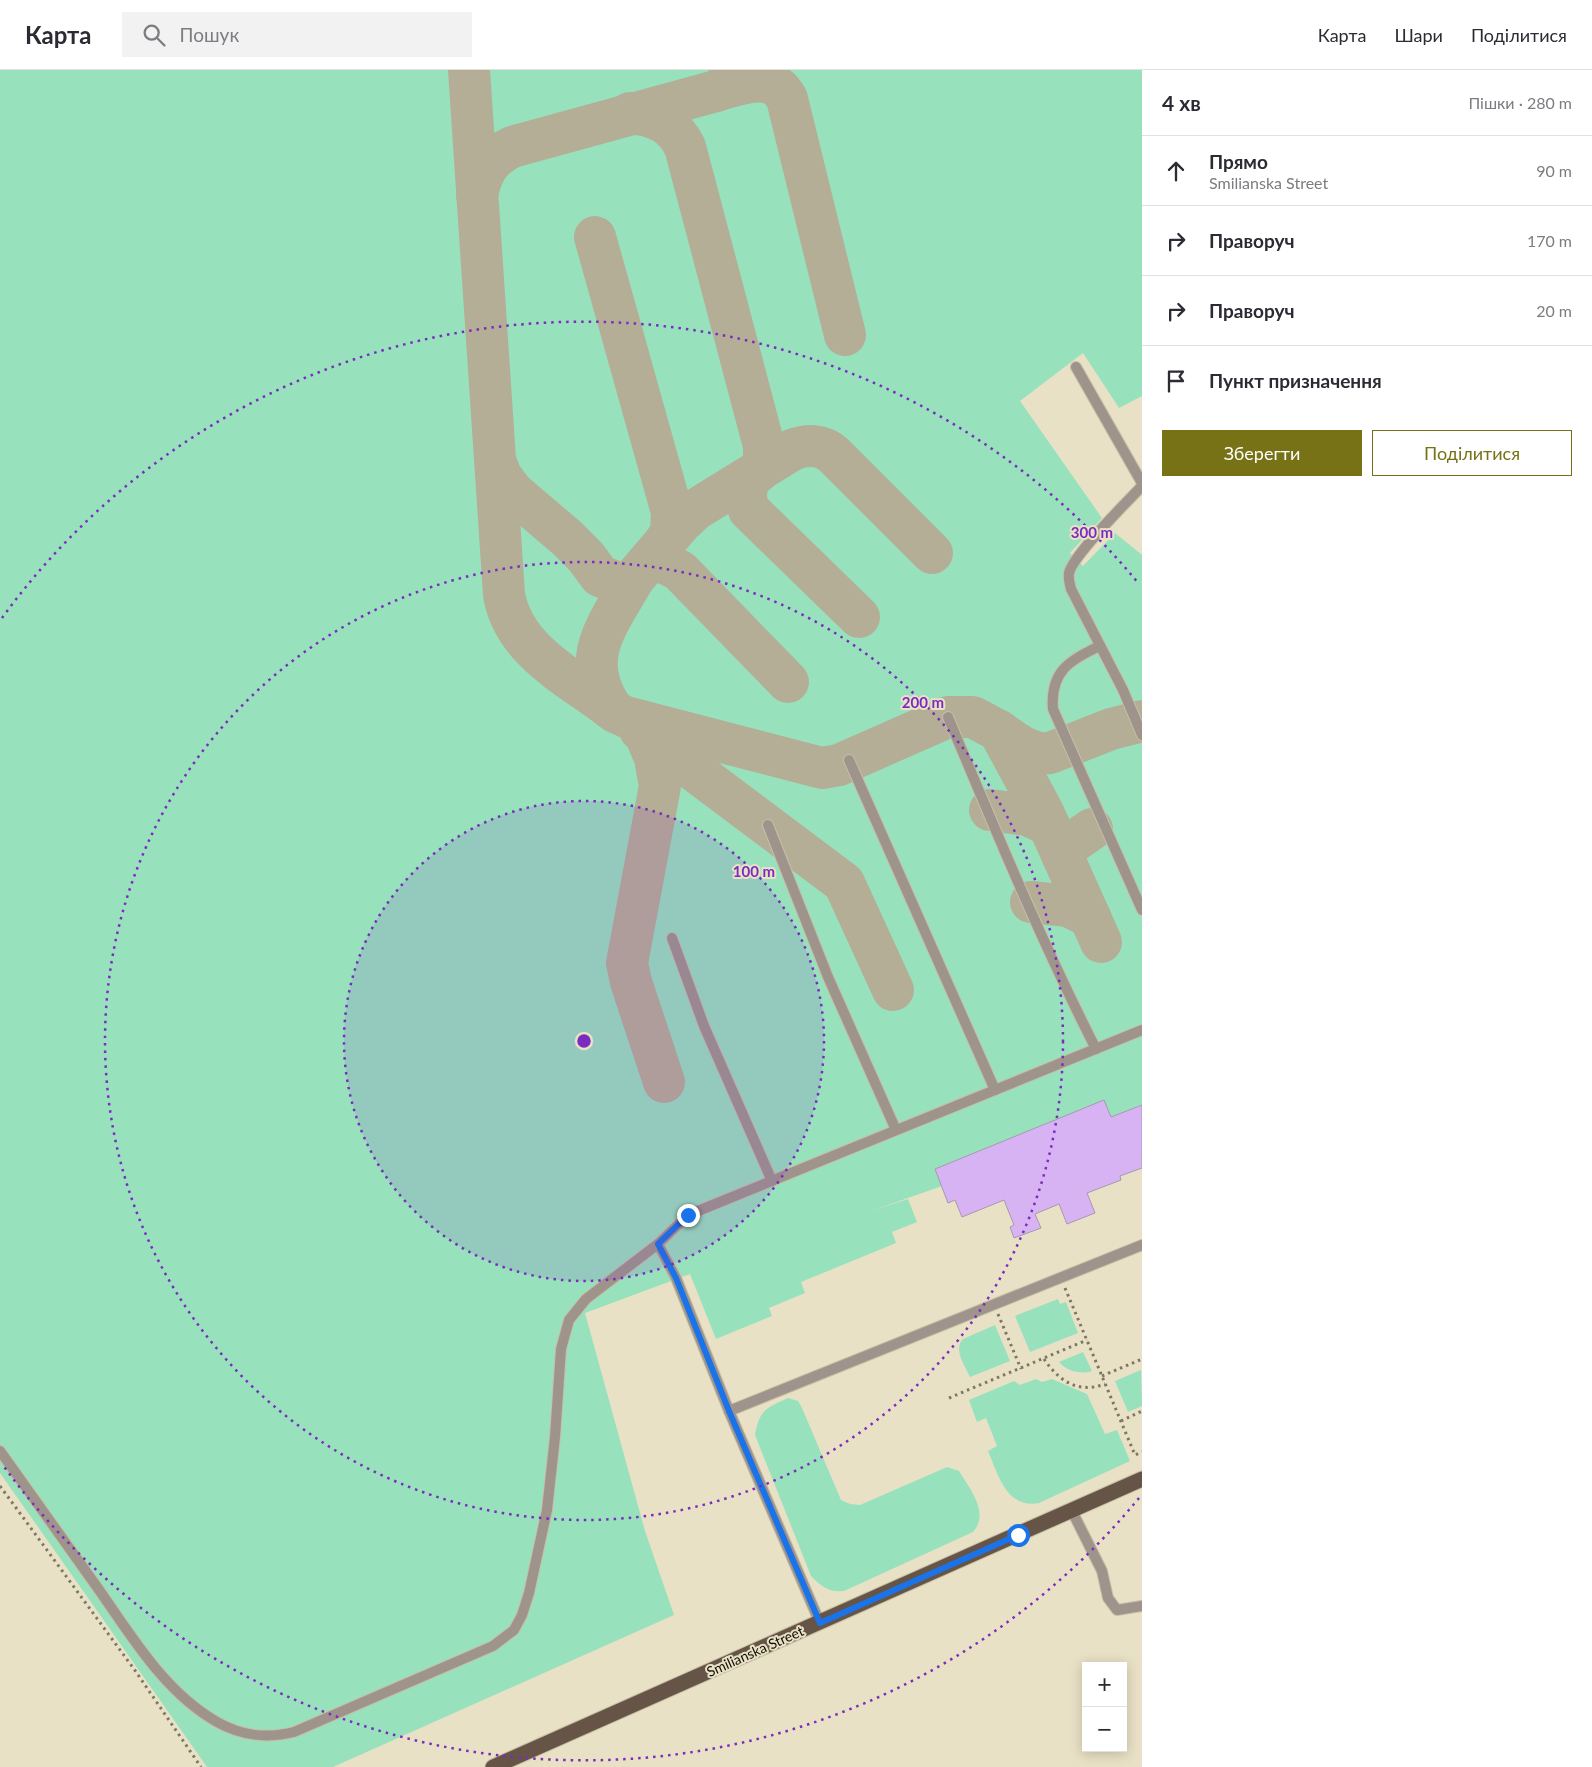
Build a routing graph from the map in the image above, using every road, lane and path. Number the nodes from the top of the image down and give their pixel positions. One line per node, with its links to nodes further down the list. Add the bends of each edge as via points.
1 (1076, 367): 2 (lane)
2 (1142, 484): 3 (lane, via 1069,572 1071,589)
3 (1100, 646): 5 (lane); 8 (lane, via 1079,656 1057,677 1052,691 1053,709)
4 (948, 717): 11 (lane, via 1031,912)
5 (1142, 735)
6 (849, 760): 12 (lane)
7 (768, 825): 13 (lane, via 828,977)
8 (1142, 910)
9 (672, 938): 14 (lane, via 704,1026)
10 (1142, 1030): 11 (lane)
11 (1096, 1049): 12 (lane)
12 (995, 1090): 13 (lane)
13 (896, 1130): 14 (lane)
14 (772, 1182): 15 (lane, via 688,1215)
15 (658, 1244): 26 (lane, via 676,1278); 29 (lane, via 586,1300 565,1328 547,1510 526,1604 514,1630 493,1646 294,1732 280,1736 249,1735 218,1722 185,1698 140,1649)
16 (1142, 1245): 17 (lane)
17 (1060, 1278): 18 (lane); 19 (path)
18 (994, 1304): 22 (path); 26 (lane)
19 (1087, 1340): 21 (path); 23 (path)
20 (1142, 1359): 23 (path)
21 (1044, 1360): 22 (path); 24 (path, via 1054,1373 1070,1384 1090,1388)
22 (1021, 1369): 25 (path)
23 (1102, 1376): 24 (path)
24 (1105, 1384): 28 (path)
25 (949, 1398)
26 (729, 1411): 35 (lane)
27 (1142, 1412): 28 (path)
28 (1121, 1421): 30 (path, via 1135,1455)
29 (0, 1451)
30 (1142, 1452)
31 (1142, 1479): 33 (main road, Smilianska Street)
32 (0, 1486): 36 (path, via 134,1669)
33 (1072, 1511): 34 (lane, via 1102,1571 1108,1598 1117,1610); 35 (main road, Smilianska Street)
34 (1142, 1606)
35 (820, 1623): 37 (main road, Smilianska Street)
36 (201, 1767)
37 (493, 1767)

